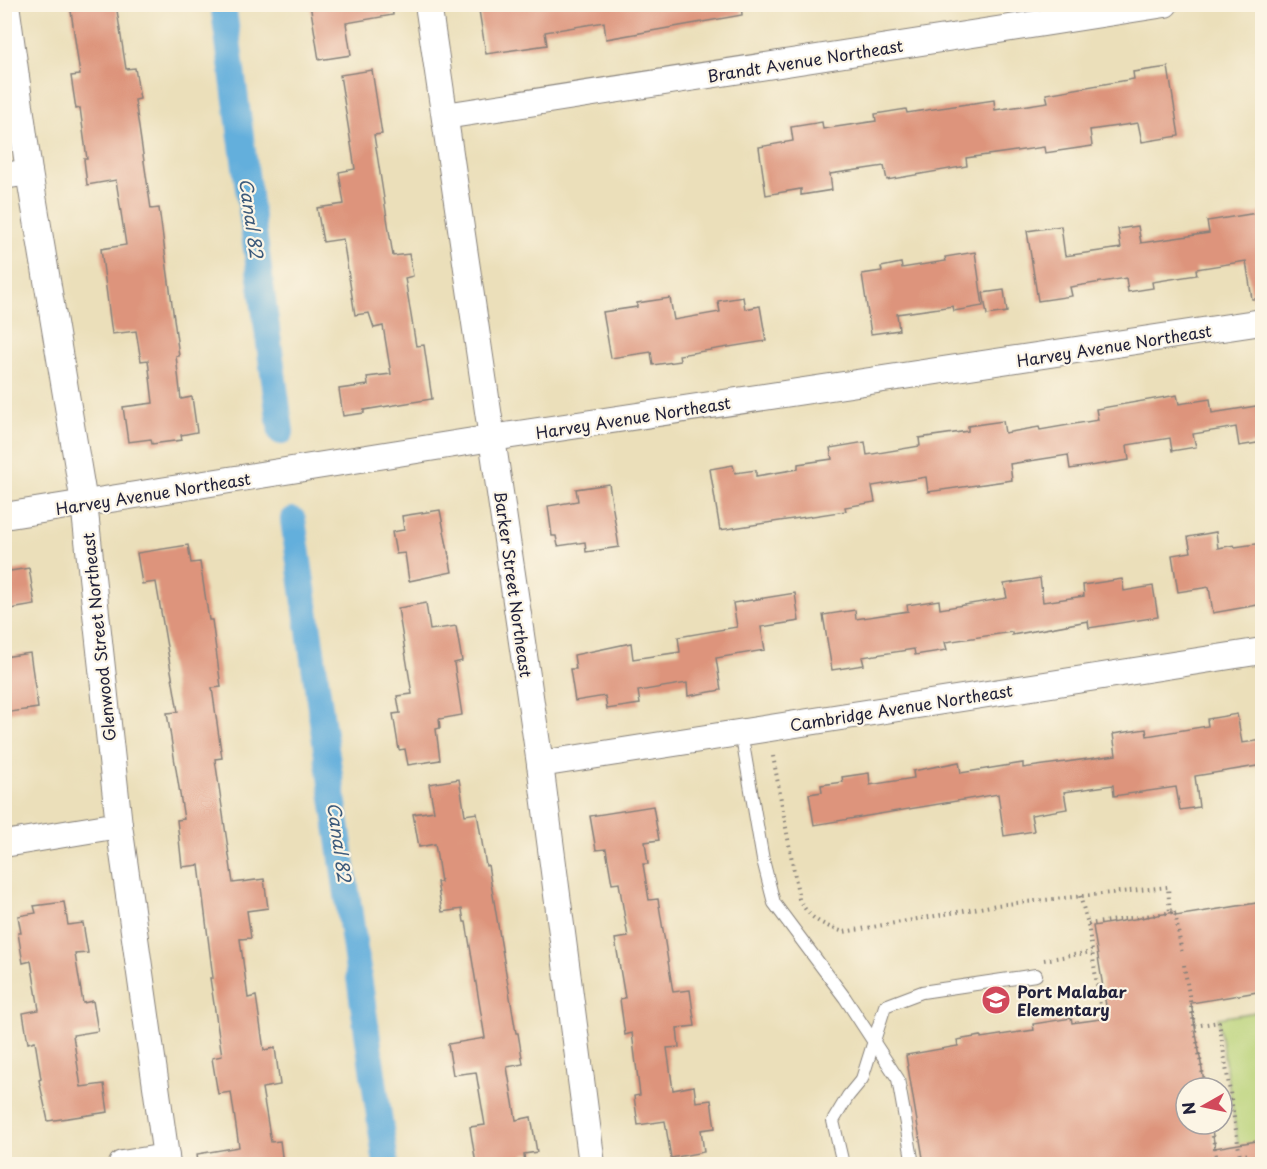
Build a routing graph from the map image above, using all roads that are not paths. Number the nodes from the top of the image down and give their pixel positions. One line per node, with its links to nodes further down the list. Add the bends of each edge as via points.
1 (6, 4): 5 (street, Glenwood Street Northeast)
2 (428, 4): 4 (street, Barker Street Northeast)
3 (1165, 4): 4 (street, Brandt Avenue Northeast)
4 (445, 116): 8 (street, Barker Street Northeast)
5 (29, 172): 6 (street); 9 (street, Glenwood Street Northeast)
6 (4, 176)
7 (1263, 322): 8 (street, Harvey Avenue Northeast)
8 (492, 438): 9 (street, Harvey Avenue Northeast); 13 (street, Barker Street Northeast)
9 (84, 503): 10 (street, Harvey Avenue Northeast); 14 (street, Glenwood Street Northeast)
10 (4, 516)
11 (1263, 651): 12 (street, Cambridge Avenue Northeast)
12 (741, 732): 13 (street, Cambridge Avenue Northeast); 17 (lane, via 774,903)
13 (540, 764): 20 (street, Barker Street Northeast)
14 (119, 825): 15 (street); 18 (street, Glenwood Street Northeast)
15 (4, 844)
16 (1033, 976): 17 (lane, via 922,992 885,1006)
17 (873, 1041): 21 (lane, via 862,1079 833,1120); 22 (lane, via 898,1079)
18 (167, 1161): 19 (street)
19 (122, 1164)
20 (592, 1164)
21 (843, 1164)
22 (913, 1164)

